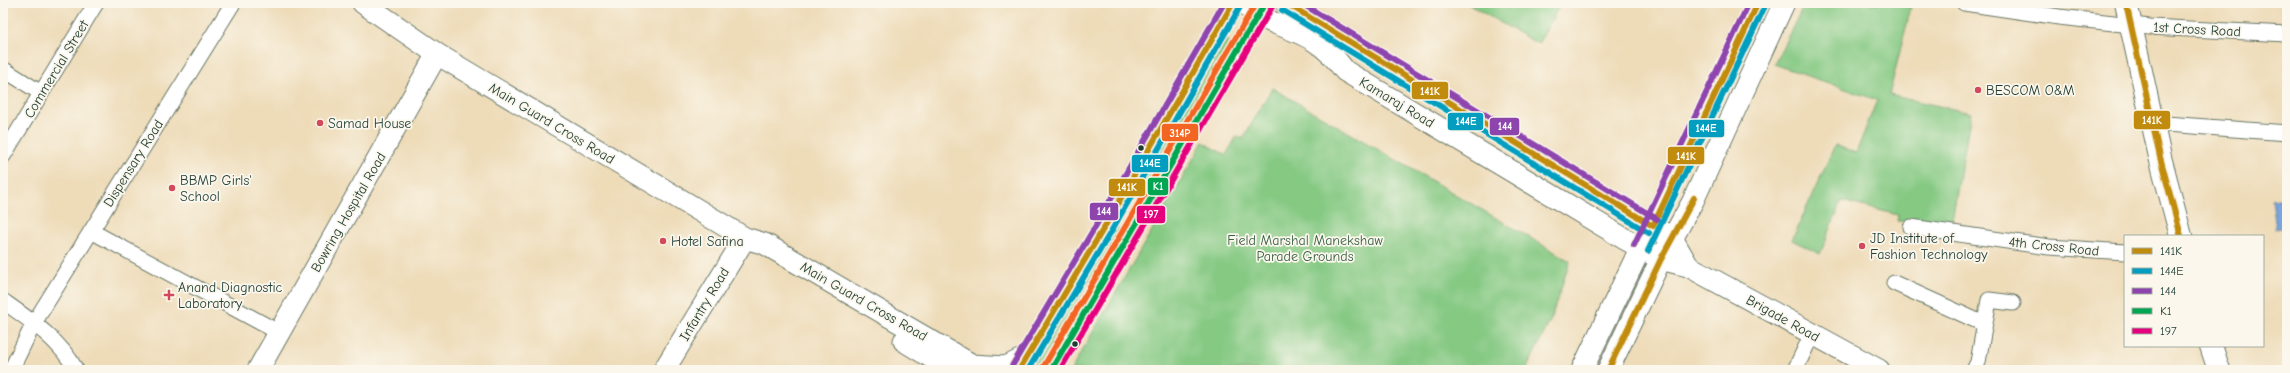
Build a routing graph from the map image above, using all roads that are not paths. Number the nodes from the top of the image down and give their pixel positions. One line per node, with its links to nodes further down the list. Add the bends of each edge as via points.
1 (96, 3): 15 (street, Commercial Street)
2 (233, 3): 25 (street, Dispensary Road)
3 (363, 3): 13 (main road, Main Guard Cross Road)
4 (1234, 3): 21 (main road)
5 (1286, 3): 17 (main road, Kamaraj Road)
6 (1758, 3): 23 (main road)
7 (1784, 3): 28 (main road, via 1693,200)
8 (1964, 3): 11 (street, 1st Cross Road)
9 (2126, 3): 11 (main road)
10 (1255, 7): 19 (main road, Kamaraj Road, via 1271,22 1293,29 1318,43 1333,55 1345,71); 22 (main road)
11 (2130, 25): 12 (street, 1st Cross Road); 16 (main road)
12 (2287, 34)
13 (437, 54): 27 (main road, Main Guard Cross Road); 38 (main road, Bowring Hospital Road)
14 (3, 68): 15 (street)
15 (41, 93): 20 (street, Commercial Street)
16 (2153, 123): 18 (street); 26 (main road)
17 (1498, 132): 19 (main road); 23 (main road, Kamaraj Road)
18 (2287, 133)
19 (1484, 154): 29 (main road, Kamaraj Road)
20 (3, 156)
21 (1116, 207): 22 (main road); 41 (main road)
22 (1138, 221): 48 (main road)
23 (1653, 226): 28 (main road); 29 (main road)
24 (1912, 227): 30 (street, 4th Cross Road, via 2049,248)
25 (90, 232): 36 (street, Dispensary Road); 38 (street)
26 (2181, 235)
27 (744, 238): 42 (main road, Main Guard Cross Road, via 765,244); 46 (main road, Infantry Road); 47 (main road, Main Guard Cross Road, via 758,255)
28 (1672, 238): 31 (main road); 32 (main road)
29 (1642, 248): 31 (main road, Kamaraj Road); 49 (main road)
30 (2124, 252)
31 (1661, 259): 32 (main road, Brigade Road); 50 (main road)
32 (1688, 266): 39 (main road, Brigade Road)
33 (1894, 283): 37 (street)
34 (3, 301): 36 (street)
35 (2013, 304): 37 (street, via 1989,300)
36 (34, 323): 43 (street, Dispensary Road); 44 (street, via 69,356)
37 (1984, 324): 53 (street, via 1978,362)
38 (280, 333): 45 (main road, Bowring Hospital Road)
39 (1812, 334): 51 (street); 52 (main road, Brigade Road)
40 (2211, 347): 54 (main road)
41 (1022, 364): 42 (main road)
42 (976, 367)
43 (11, 370)
44 (76, 370)
45 (258, 370)
46 (664, 370)
47 (952, 370)
48 (1051, 370)
49 (1582, 370)
50 (1608, 370)
51 (1794, 370)
52 (1879, 370)
53 (1974, 370)
54 (2219, 370)

